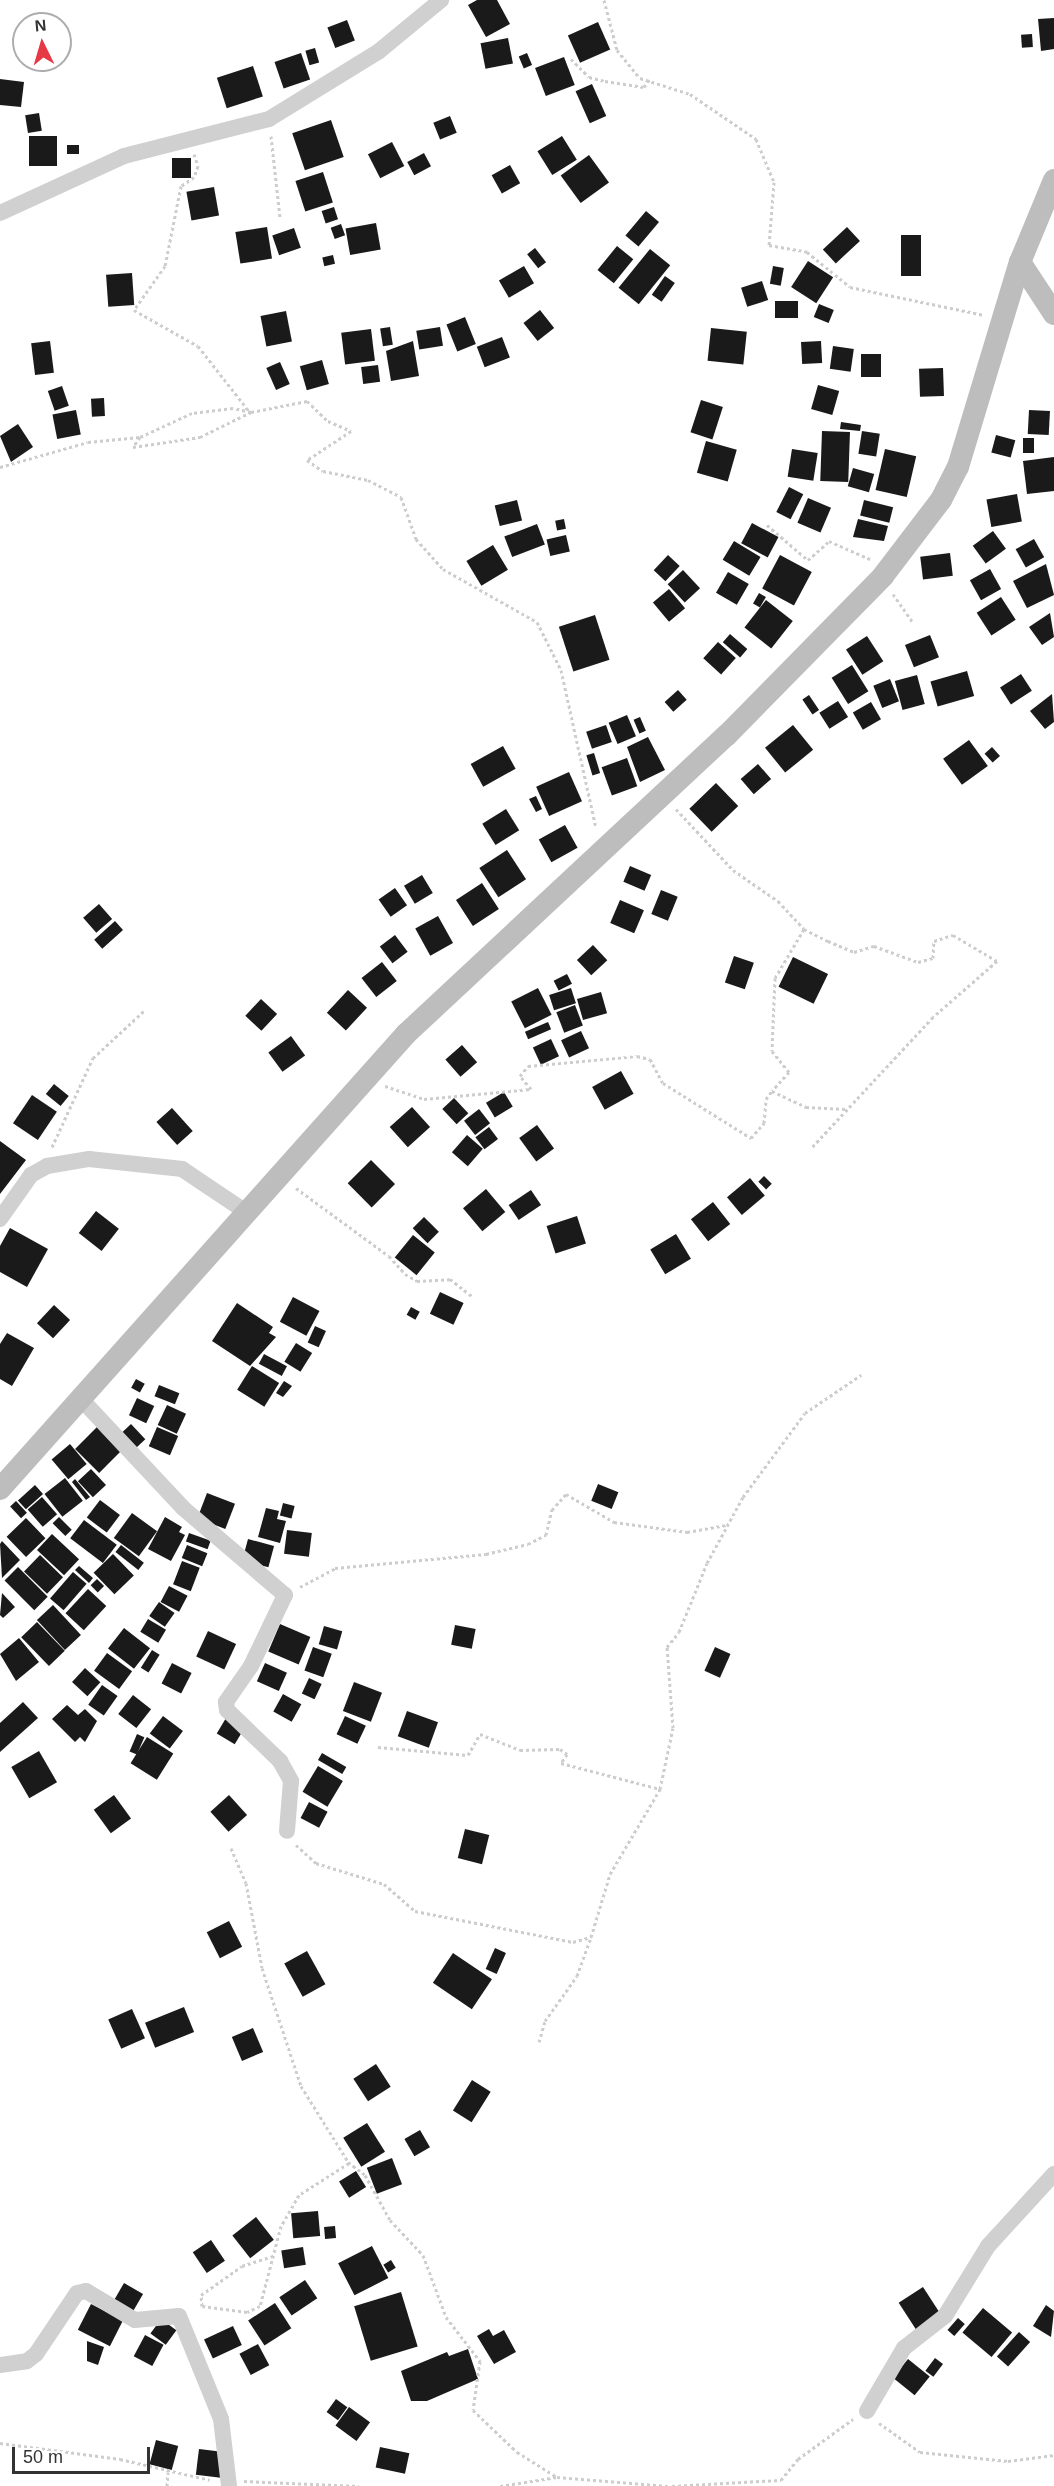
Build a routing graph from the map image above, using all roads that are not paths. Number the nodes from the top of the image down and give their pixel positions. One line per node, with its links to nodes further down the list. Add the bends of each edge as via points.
1 (441, 0): 3 (street, via 378,52 269,119 79,173)
2 (1054, 180): 4 (street)
3 (0, 213)
4 (1020, 262): 5 (street); 6 (street, via 958,466 942,500 883,576 372,1073)
5 (1054, 314)
6 (246, 1212): 7 (street, via 182,1169 100,1159 47,1166 16,1191); 8 (street)
7 (0, 1219)
8 (82, 1400): 9 (street); 10 (street, via 183,1508 285,1595 251,1666 226,1702 280,1761 291,1781)
9 (0, 1489)
10 (287, 1831)
11 (1054, 2174): 13 (street, via 988,2246 945,2316 904,2348)
12 (0, 2365): 14 (street, via 27,2361 36,2354 77,2294 86,2291 135,2320 178,2316 221,2419)
13 (867, 2411)
14 (229, 2483)

